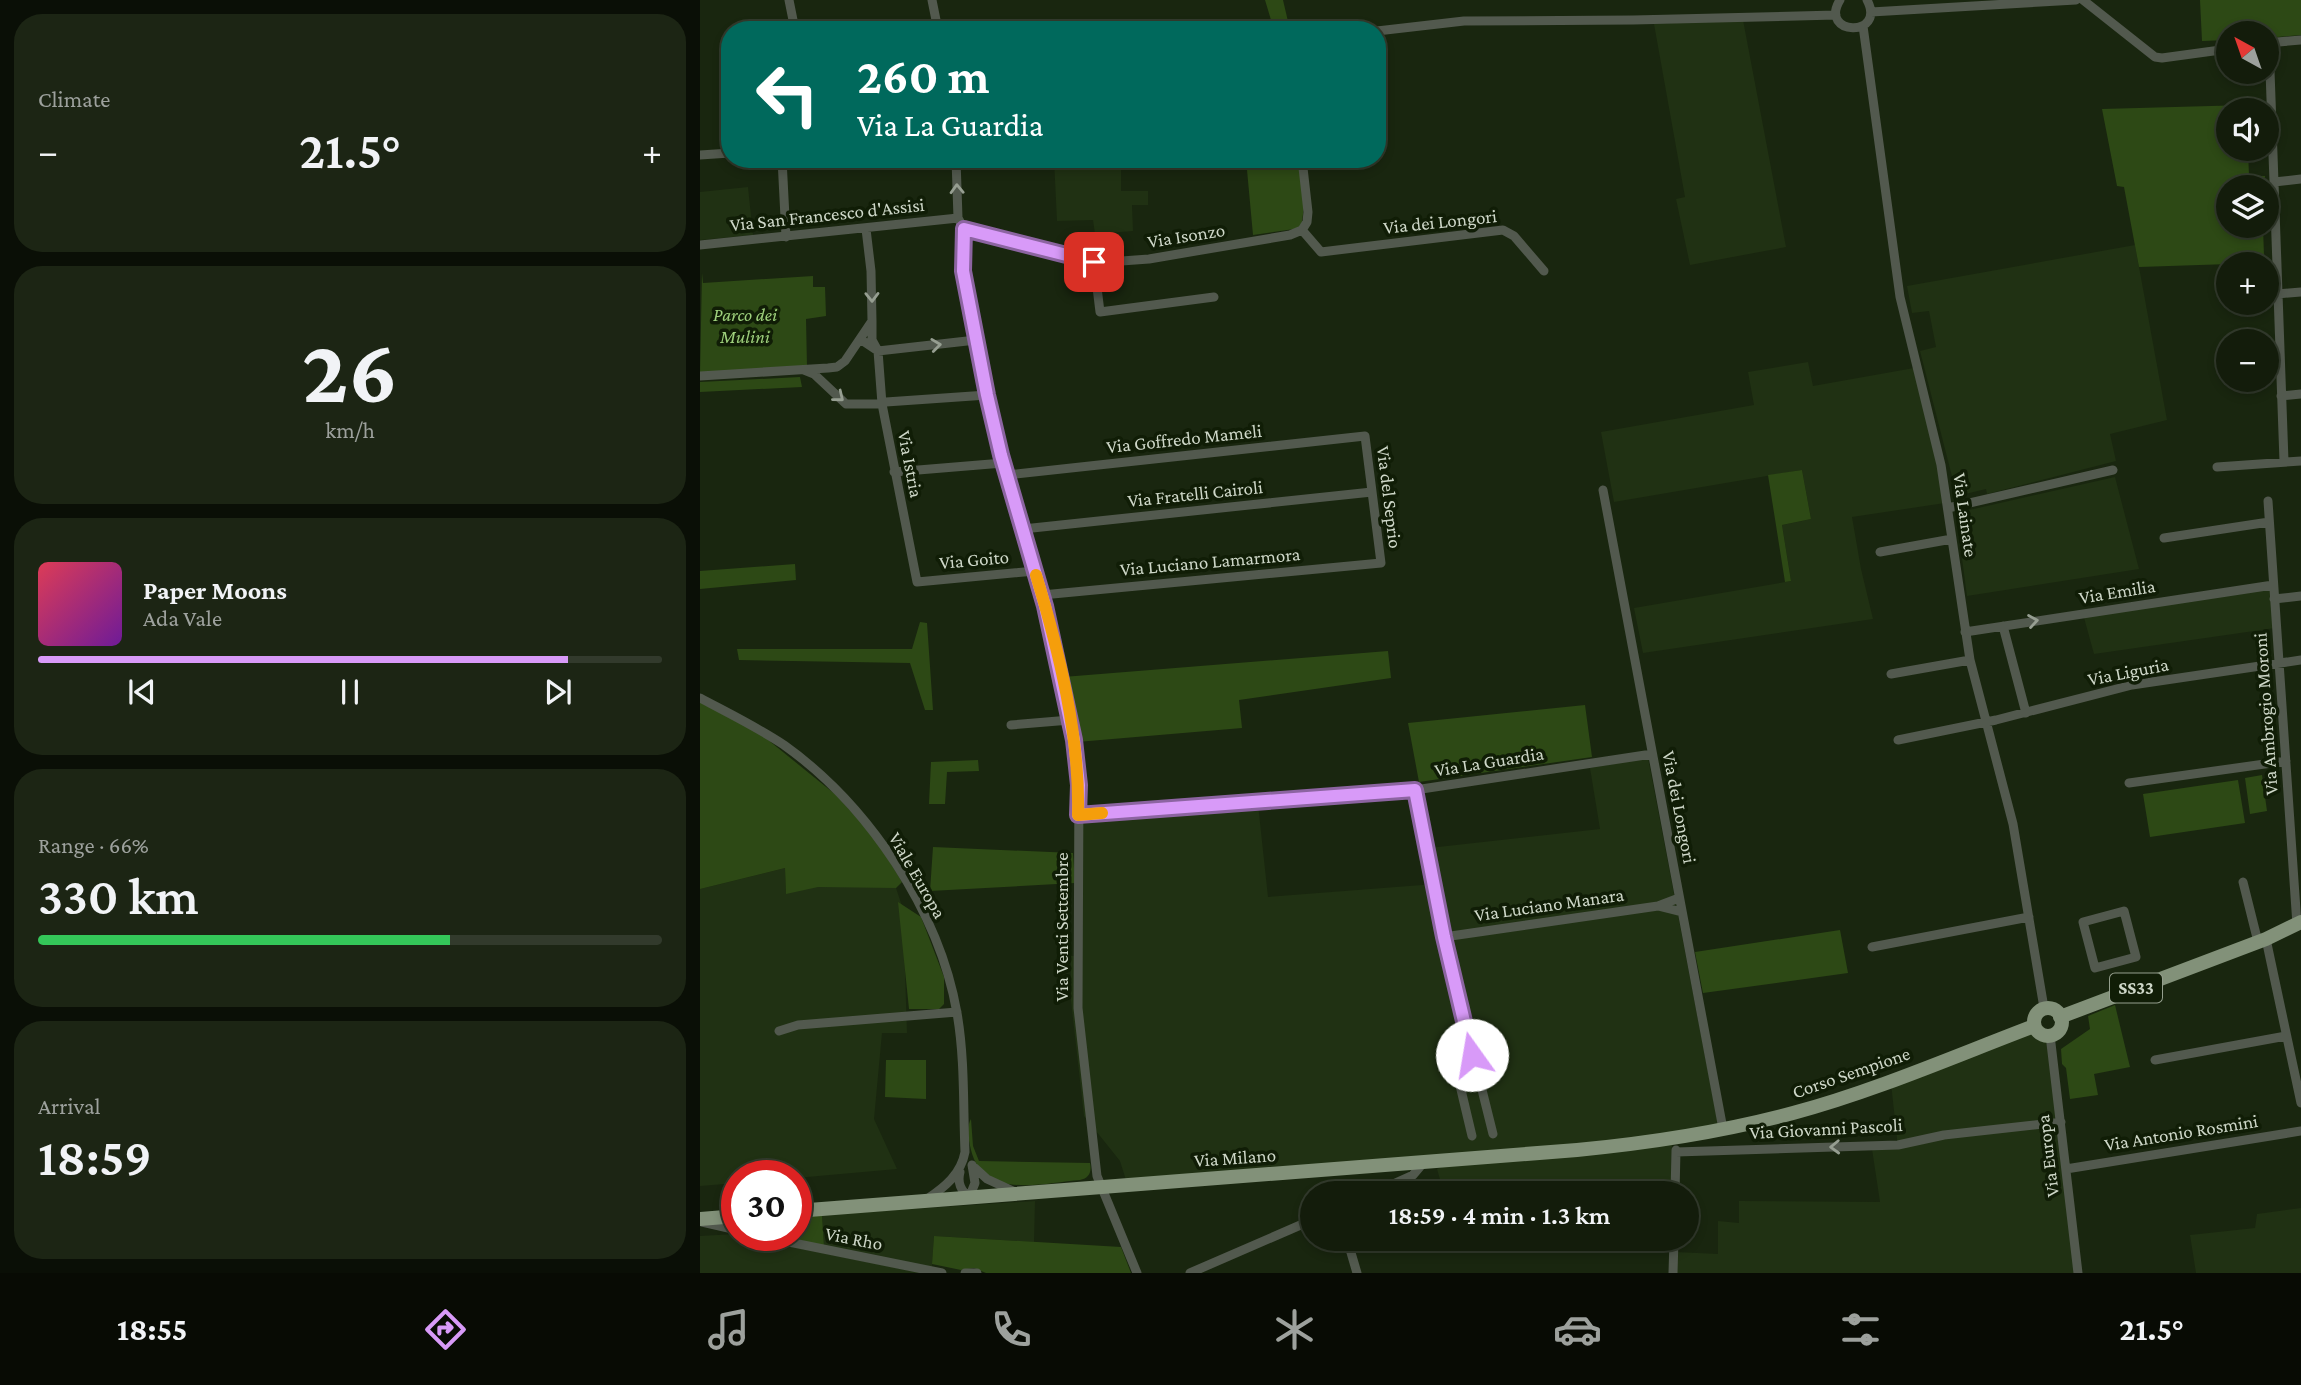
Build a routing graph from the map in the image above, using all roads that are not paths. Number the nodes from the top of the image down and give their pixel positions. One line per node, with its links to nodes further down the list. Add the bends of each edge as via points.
1 (789, 0): 9 (street)
2 (932, 0): 10 (street)
3 (1840, 0): 8 (street)
4 (1867, 0): 7 (street)
5 (2076, 0): 7 (street)
6 (2083, 0): 15 (street, via 2155,57)
7 (1871, 12): 11 (street)
8 (1836, 15): 11 (street, via 1850,29); 12 (street, via 1464,21)
9 (793, 21)
10 (937, 21)
11 (1863, 26): 58 (street, Via Lainate, via 1900,297)
12 (1386, 31)
13 (2301, 40): 14 (street)
14 (2279, 42)
15 (2216, 51)
16 (2269, 84): 22 (street)
17 (721, 154): 18 (street)
18 (700, 155)
19 (782, 168): 29 (street)
20 (956, 168): 25 (street, one-way to 20)
21 (1303, 168): 28 (street, via 1308,212)
22 (2274, 175)
23 (2301, 179): 24 (street)
24 (2279, 182)
25 (958, 218): 26 (street, Via San Francesco d'Assisi); 27 (street, Via Venti Settembre)
26 (866, 229): 29 (street, Via San Francesco d'Assisi); 37 (street, Via Istria, one-way to 37)
27 (964, 229): 31 (street, Via Isonzo); 39 (street, Via Venti Settembre, via 963,271)
28 (1302, 230): 31 (street, Via Isonzo, via 1149,259); 32 (street, Via dei Longori, via 1321,252 1503,230 1514,236)
29 (786, 237): 30 (street, Via San Francesco d'Assisi)
30 (700, 245)
31 (1094, 262): 35 (street, via 1100,312)
32 (1544, 271)
33 (2301, 292): 34 (street)
34 (2279, 294)
35 (1214, 297)
36 (2278, 315): 45 (street)
37 (872, 321): 38 (street); 40 (street, Via Istria, via 872,340)
38 (860, 339): 40 (street); 41 (street, via 841,365)
39 (976, 340): 40 (street, one-way to 39); 44 (street, Via Venti Settembre)
40 (878, 351): 46 (street, Via Istria)
41 (802, 369): 42 (street); 46 (street, one-way to 46, via 814,374 846,404)
42 (700, 376)
43 (2301, 394): 45 (street)
44 (987, 395): 46 (street); 50 (street, Via Venti Settembre)
45 (2281, 396): 48 (street)
46 (882, 404): 53 (street, Via Istria)
47 (1365, 436): 54 (street, Via Goffredo Mameli); 56 (street, Via del Seprio)
48 (2284, 461): 49 (street); 51 (street)
49 (2301, 461)
50 (1003, 463): 53 (street); 54 (street, Via Venti Settembre)
51 (2217, 467)
52 (2113, 470): 58 (street)
53 (894, 472): 66 (street, Via Istria)
54 (1007, 475): 60 (street, Via Venti Settembre)
55 (1602, 490): 83 (street, Via dei Longori)
56 (1372, 492): 60 (street, Via Fratelli Cairoli); 64 (street, Via del Seprio)
57 (2267, 501): 59 (street, Via Ambrogio Moroni)
58 (1948, 508): 62 (street, Via Lainate)
59 (2269, 522): 61 (street); 67 (street, Via Ambrogio Moroni)
60 (1023, 529): 65 (street, Via Venti Settembre)
61 (2164, 538)
62 (1952, 539): 63 (street); 72 (street, Via Lainate)
63 (1881, 552)
64 (1381, 563): 68 (street, Via Luciano Lamarmora)
65 (1035, 571): 66 (street, Via Goito); 68 (street, Via Venti Settembre)
66 (917, 582)
67 (2273, 585): 70 (street, Via Ambrogio Moroni); 71 (street, Via Emilia, one-way to 67)
68 (1042, 594): 79 (street, Via Venti Settembre)
69 (2301, 596): 70 (street)
70 (2274, 599): 75 (street, Via Ambrogio Moroni)
71 (2003, 626): 72 (street, Via Emilia); 78 (street)
72 (1965, 632): 73 (street, Via Lainate)
73 (1970, 660): 76 (street); 80 (street, Via Lainate)
74 (2301, 660): 75 (street, Via Liguria)
75 (2279, 664): 78 (street, Via Liguria, via 2132,685); 84 (street, Via Ambrogio Moroni)
76 (1891, 674)
77 (700, 698): 99 (street, Viale Europa, via 786,747 828,783 875,834 928,923)
78 (2026, 713): 80 (street, Via Liguria)
79 (1070, 720): 81 (street); 87 (street, Via Venti Settembre, via 1079,785)
80 (1986, 723): 82 (street, Via Liguria); 92 (street, Via Lainate, via 2013,824)
81 (1011, 725)
82 (1898, 740)
83 (1652, 754): 86 (street, Via La Guardia); 89 (street, Via dei Longori)
84 (2286, 761): 85 (street); 94 (street, Via Ambrogio Moroni)
85 (2129, 783)
86 (1415, 790): 87 (street, Via La Guardia); 95 (street)
87 (1078, 815): 121 (street, Via Venti Settembre, via 1078,1008)
88 (2243, 882): 96 (street)
89 (1679, 898): 90 (street, Via Luciano Manara); 91 (street, Via dei Longori)
90 (1658, 906): 91 (street, Via Luciano Manara); 95 (street, Via Luciano Manara)
91 (1682, 912): 109 (street, Via dei Longori)
92 (2029, 917): 97 (street); 98 (street, Via Lainate)
93 (2083, 922): 93 (street, via 2095,968 2136,957 2124,911)
94 (2299, 923): 96 (main road, SS33)
95 (1444, 937): 105 (street)
96 (2262, 940): 100 (main road, SS33); 104 (street)
97 (1872, 947)
98 (2044, 1008): 100 (main road, via 2052,1008); 101 (main road, via 2035,1015)
99 (957, 1012): 102 (street, via 798,1025); 114 (street, Viale Europa)
100 (2060, 1017): 103 (main road, via 2060,1029)
101 (2034, 1026): 103 (main road); 109 (main road, Corso Sempione, via 1821,1104)
102 (779, 1031)
103 (2050, 1035): 108 (street, Via Europa)
104 (2286, 1036): 106 (street); 107 (street)
105 (1472, 1055): 111 (street); 112 (street, via 1458,1077)
106 (2155, 1060)
107 (2301, 1103)
108 (2061, 1122): 113 (street, Via Giovanni Pascoli, one-way to 113, via 1903,1144); 118 (street, Via Europa)
109 (1723, 1129): 113 (main road, Corso Sempione)
110 (2301, 1131): 118 (street, Via Antonio Rosmini)
111 (1493, 1134)
112 (1472, 1136)
113 (1676, 1145): 115 (main road, Via Milano); 120 (street)
114 (965, 1152): 116 (street, Viale Europa); 117 (street, Viale Europa)
115 (1424, 1161): 119 (street, via 1413,1175); 121 (main road, Via Milano)
116 (962, 1165): 123 (street, via 959,1184); 124 (street, Viale Europa, via 948,1184)
117 (972, 1165): 122 (street, Viale Europa, via 987,1180); 123 (street, via 975,1183)
118 (2066, 1168): 140 (street, Via Europa)
119 (1400, 1181)
120 (1675, 1181)
121 (1101, 1186): 122 (main road, Via Milano); 136 (street, Via Venti Settembre)
122 (1018, 1193): 123 (main road, Via Milano)
123 (969, 1198): 124 (main road, Via Milano)
124 (924, 1201): 125 (main road, Via Milano)
125 (812, 1210)
126 (721, 1218): 127 (main road)
127 (700, 1221): 129 (street)
128 (1300, 1225): 137 (street)
129 (721, 1226)
130 (812, 1247): 133 (street, Via Rho)
131 (1351, 1251): 138 (street)
132 (1674, 1251): 139 (street)
133 (943, 1273)
134 (965, 1273): 135 (street)
135 (977, 1273)
136 (1137, 1273)
137 (1190, 1273)
138 (1357, 1273)
139 (1673, 1273)
140 (2078, 1273)

